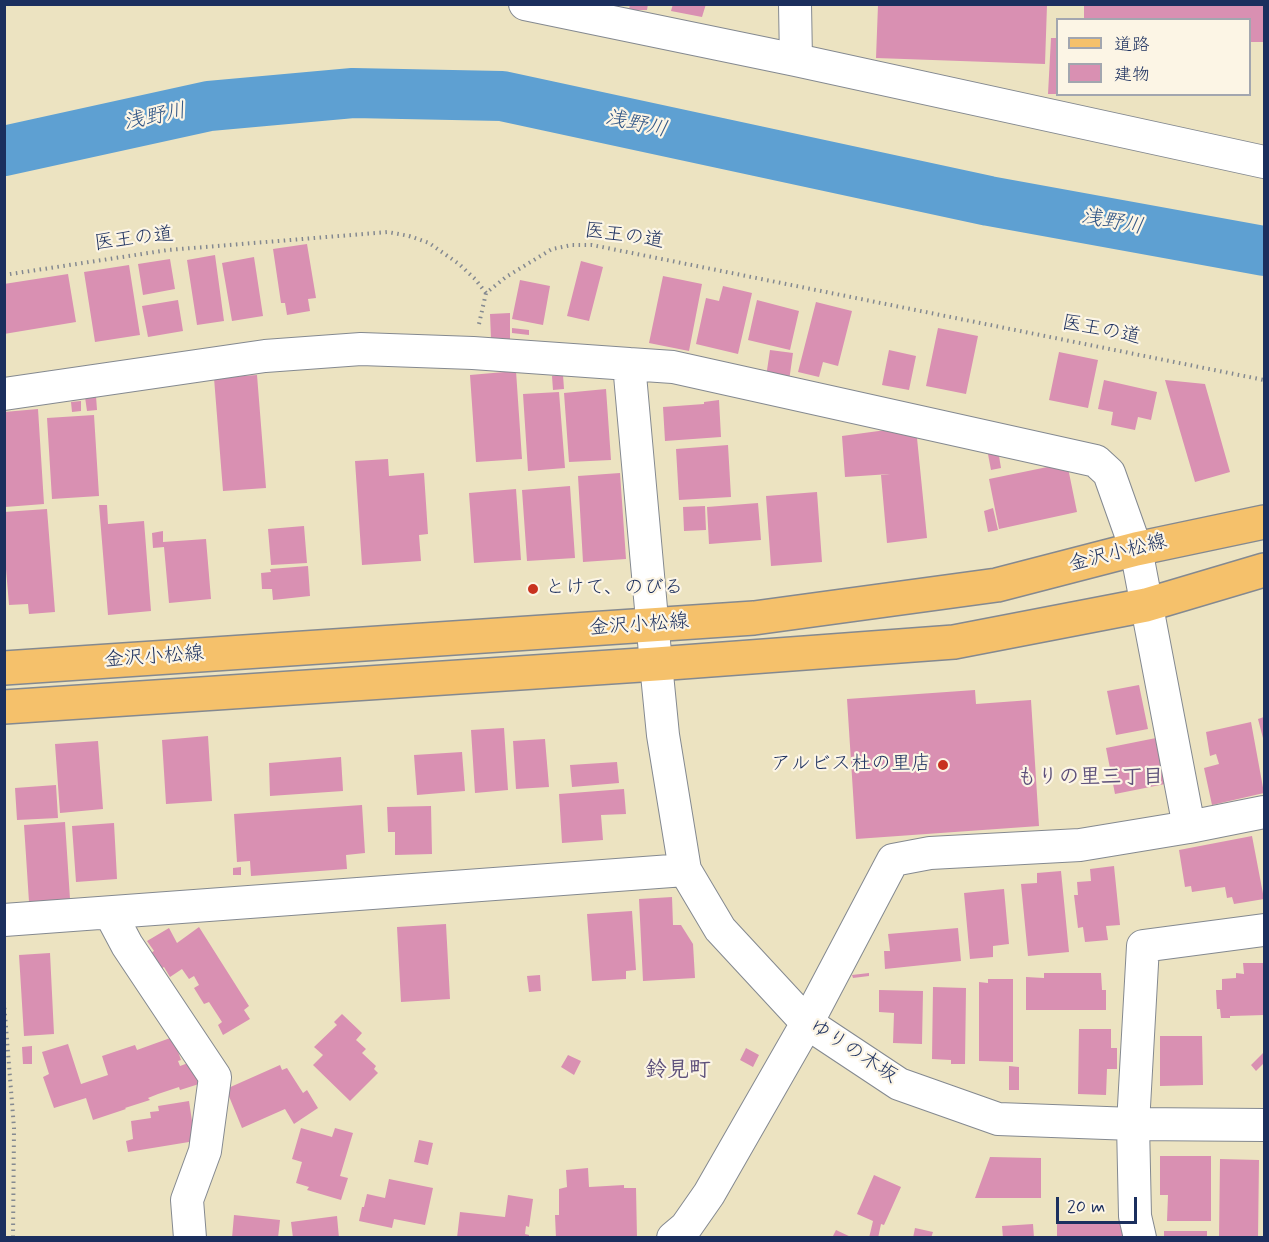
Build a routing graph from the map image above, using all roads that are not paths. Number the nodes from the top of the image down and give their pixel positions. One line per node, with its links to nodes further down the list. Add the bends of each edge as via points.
1 (525, 4): 3 (street)
2 (795, 4): 3 (street)
3 (796, 60): 4 (street)
4 (1264, 162)
5 (629, 364): 6 (street, via 361,350 265,356); 8 (street, via 673,367 1096,461 1109,473); 11 (street, ゆりの木坂)
6 (4, 394)
7 (1264, 522): 8 (main road, 金沢小松線)
8 (1136, 549): 10 (street); 11 (main road, 金沢小松線, via 998,585 754,618)
9 (1264, 570): 10 (main road, 金沢小松線)
10 (1146, 605): 12 (main road, 金沢小松線, via 954,642); 16 (street)
11 (652, 625): 12 (street, ゆりの木坂); 13 (main road, 金沢小松線)
12 (656, 664): 14 (main road, 金沢小松線); 17 (street, ゆりの木坂)
13 (4, 668)
14 (4, 707)
15 (1264, 812): 16 (street)
16 (1189, 827): 21 (street, via 1080,845 930,853 893,860)
17 (685, 870): 18 (street); 21 (street, ゆりの木坂, via 720,929)
18 (110, 913): 19 (street); 25 (street, via 214,1077 205,1151 187,1200)
19 (4, 920)
20 (1264, 930): 22 (street, via 1143,946)
21 (807, 1023): 22 (street, ゆりの木坂, via 899,1084 998,1119); 24 (street)
22 (1133, 1124): 23 (street, ゆりの木坂); 26 (street, via 1135,1216)
23 (1264, 1125)
24 (688, 1234)
25 (190, 1238)
26 (1140, 1238)

